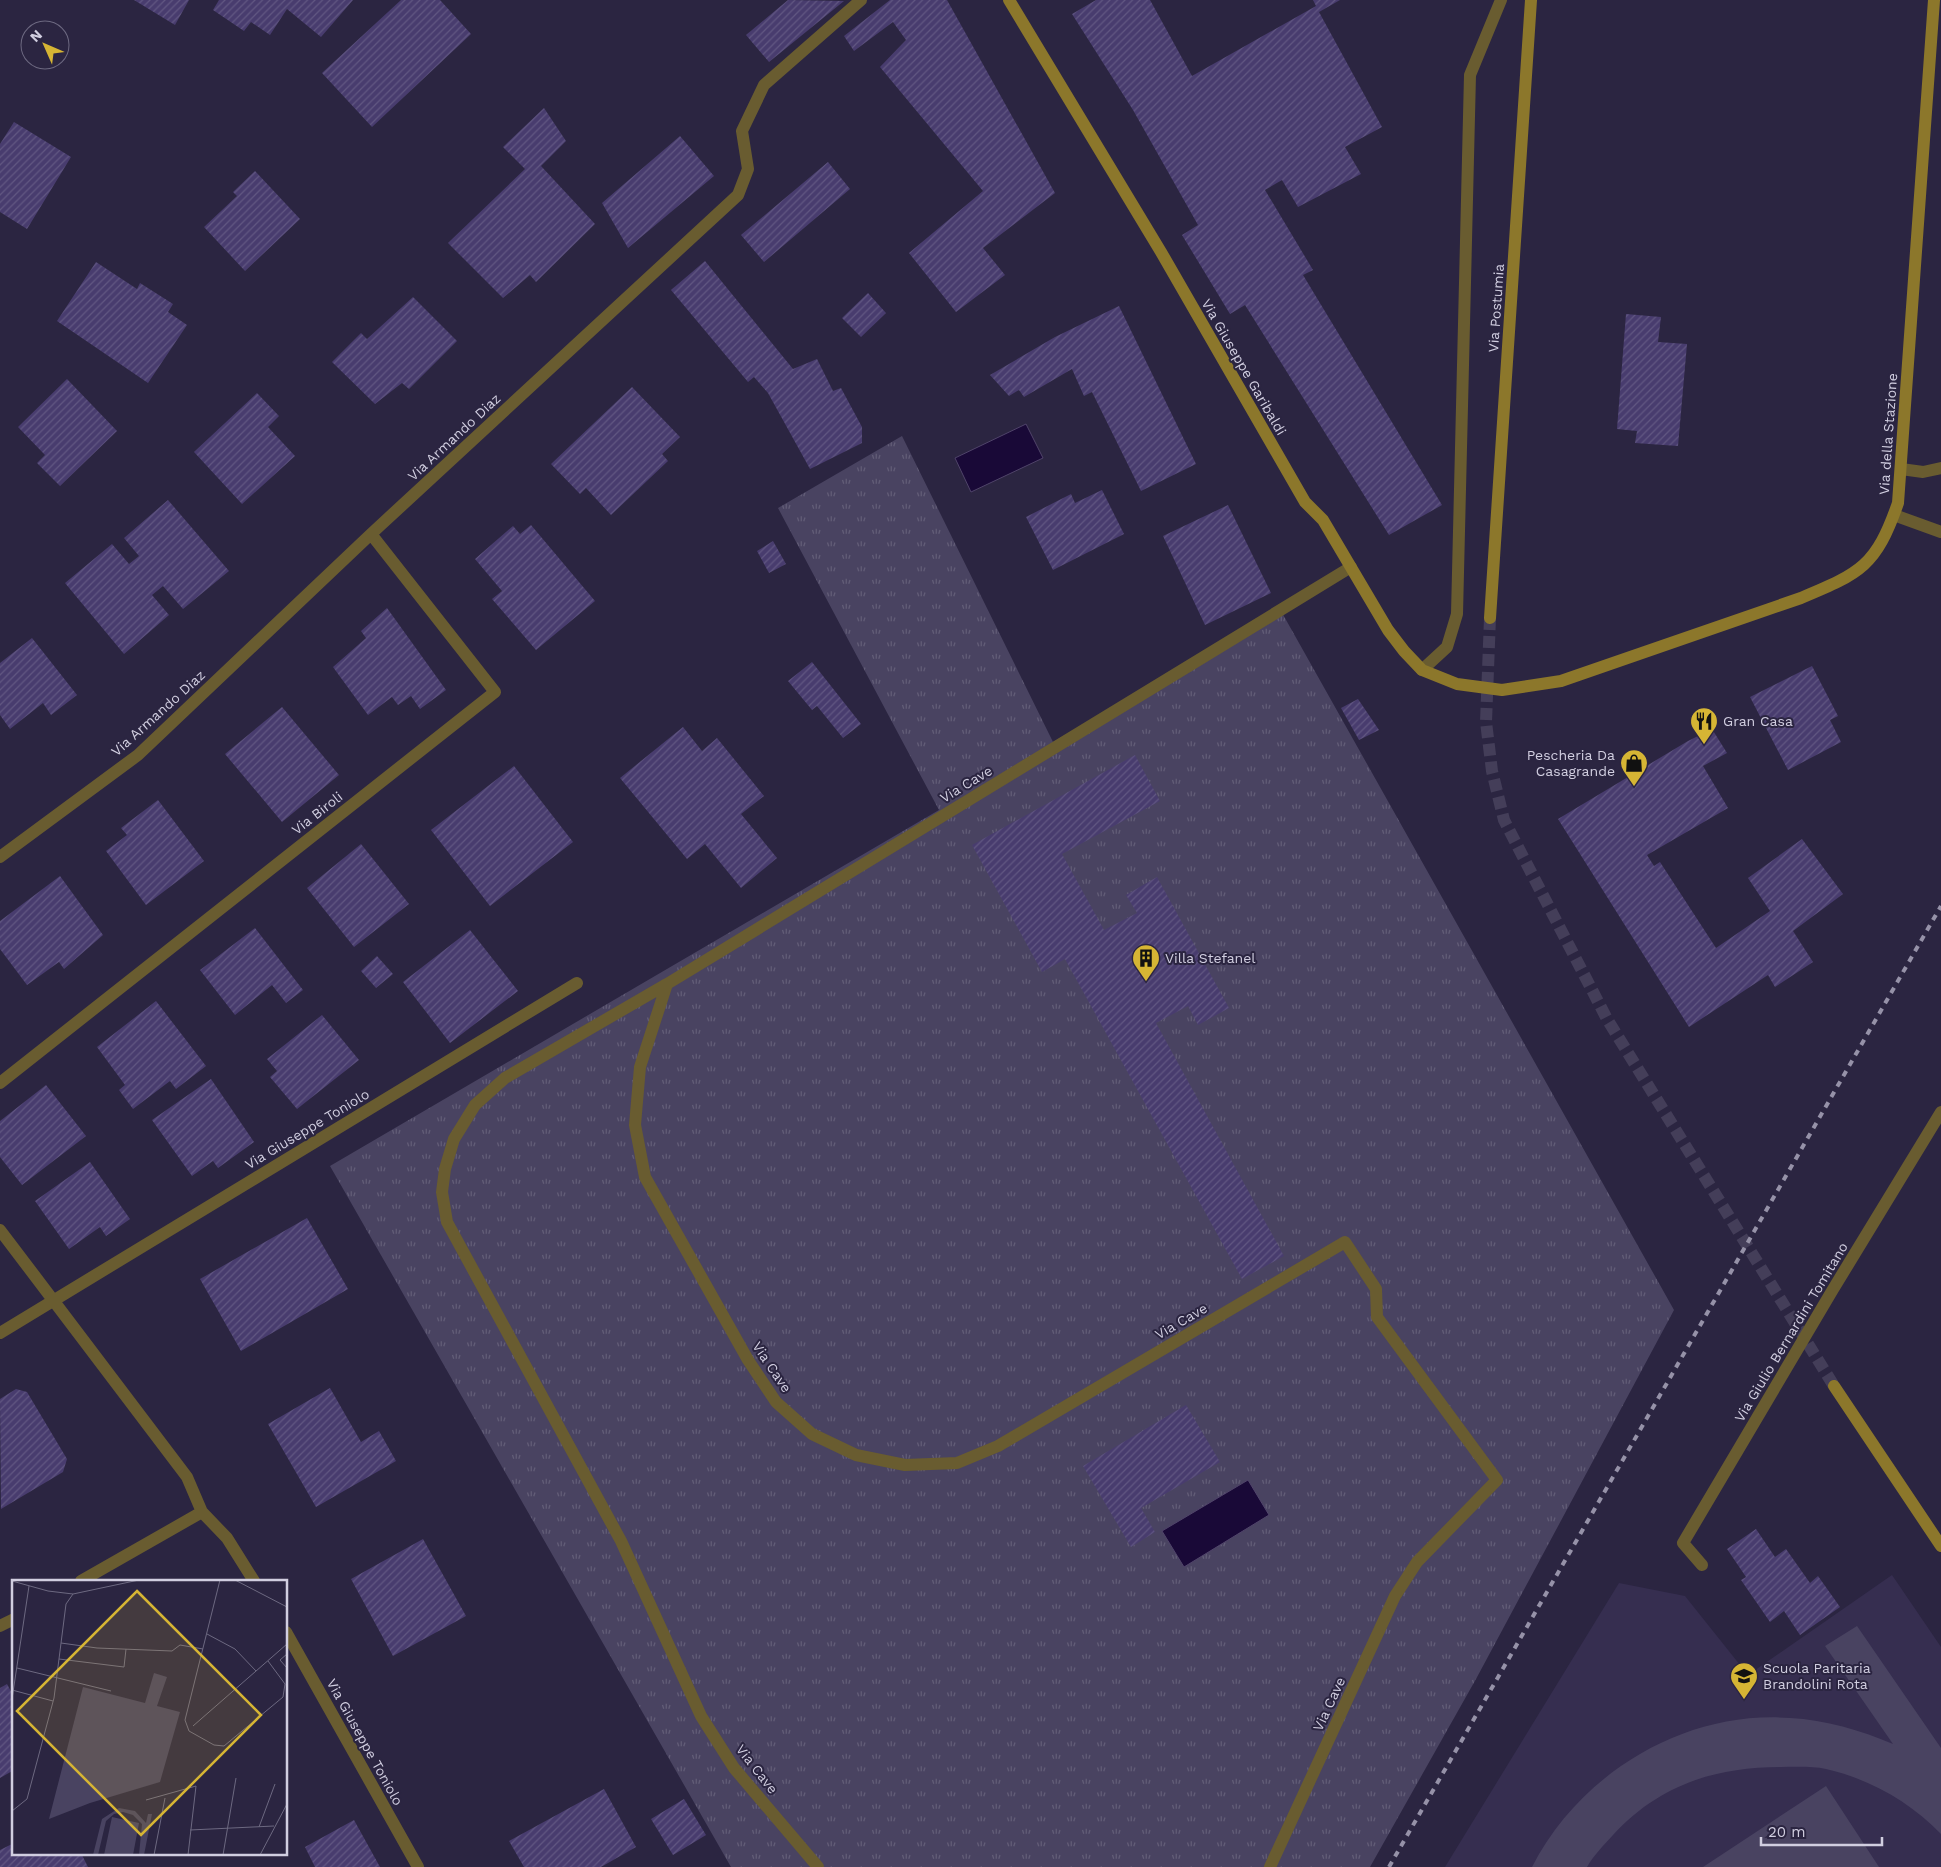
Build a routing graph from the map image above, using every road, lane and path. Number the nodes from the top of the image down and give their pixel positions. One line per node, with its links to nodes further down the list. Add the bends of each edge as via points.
1 (861, 0): 11 (street, Via Armando Diaz, via 764,85 742,130 748,169 738,195)
2 (1009, 0): 12 (street, Via Giuseppe Garibaldi, via 1161,252 1305,502 1323,520)
3 (1501, 0): 14 (street, via 1470,74 1457,614 1447,648)
4 (1531, 0): 13 (street, Via Postumia)
5 (1934, 0): 6 (street); 8 (street, Via della Stazione)
6 (1941, 4)
7 (1941, 468): 8 (street, via 1923,472)
8 (1901, 469): 9 (street, Via della Stazione)
9 (1894, 515): 10 (street); 15 (street, Via della Stazione, via 1875,555 1859,571 1833,585 1561,681)
10 (1941, 532)
11 (371, 534): 16 (street, Via Armando Diaz, via 138,755); 19 (street, Via Biroli, via 495,692)
12 (1351, 567): 14 (street, Via Giuseppe Garibaldi, via 1388,630); 18 (street, Via Cave)
13 (1490, 618)
14 (1422, 670): 15 (street, Via Giuseppe Garibaldi, via 1457,684)
15 (1502, 690)
16 (0, 857)
17 (577, 983): 22 (street, Via Giuseppe Toniolo)
18 (667, 984): 34 (street, Via Cave, via 505,1078 475,1105 454,1138 445,1169 442,1192 447,1222 621,1541 701,1716 734,1768); 35 (street, Via Cave, via 640,1067 635,1125 645,1177 748,1360 776,1402 812,1434 856,1455 905,1465 957,1462 998,1446 1345,1242 1376,1289 1377,1317 1498,1480 1417,1562 1395,1596)
19 (0, 1083)
20 (1941, 1112): 27 (street, Via Giulio Bernardini Tomitano, via 1683,1544)
21 (0, 1230): 22 (street)
22 (53, 1300): 23 (street, Via Giuseppe Toniolo); 25 (street, via 187,1477)
23 (0, 1333)
24 (1834, 1386): 26 (street)
25 (202, 1512): 28 (street); 29 (street, via 227,1538)
26 (1941, 1546)
27 (1702, 1565)
28 (83, 1580)
29 (253, 1580)
30 (12, 1620): 31 (street)
31 (0, 1626)
32 (288, 1636): 33 (street, Via Giuseppe Toniolo)
33 (418, 1867)
34 (818, 1867)
35 (1270, 1867)

